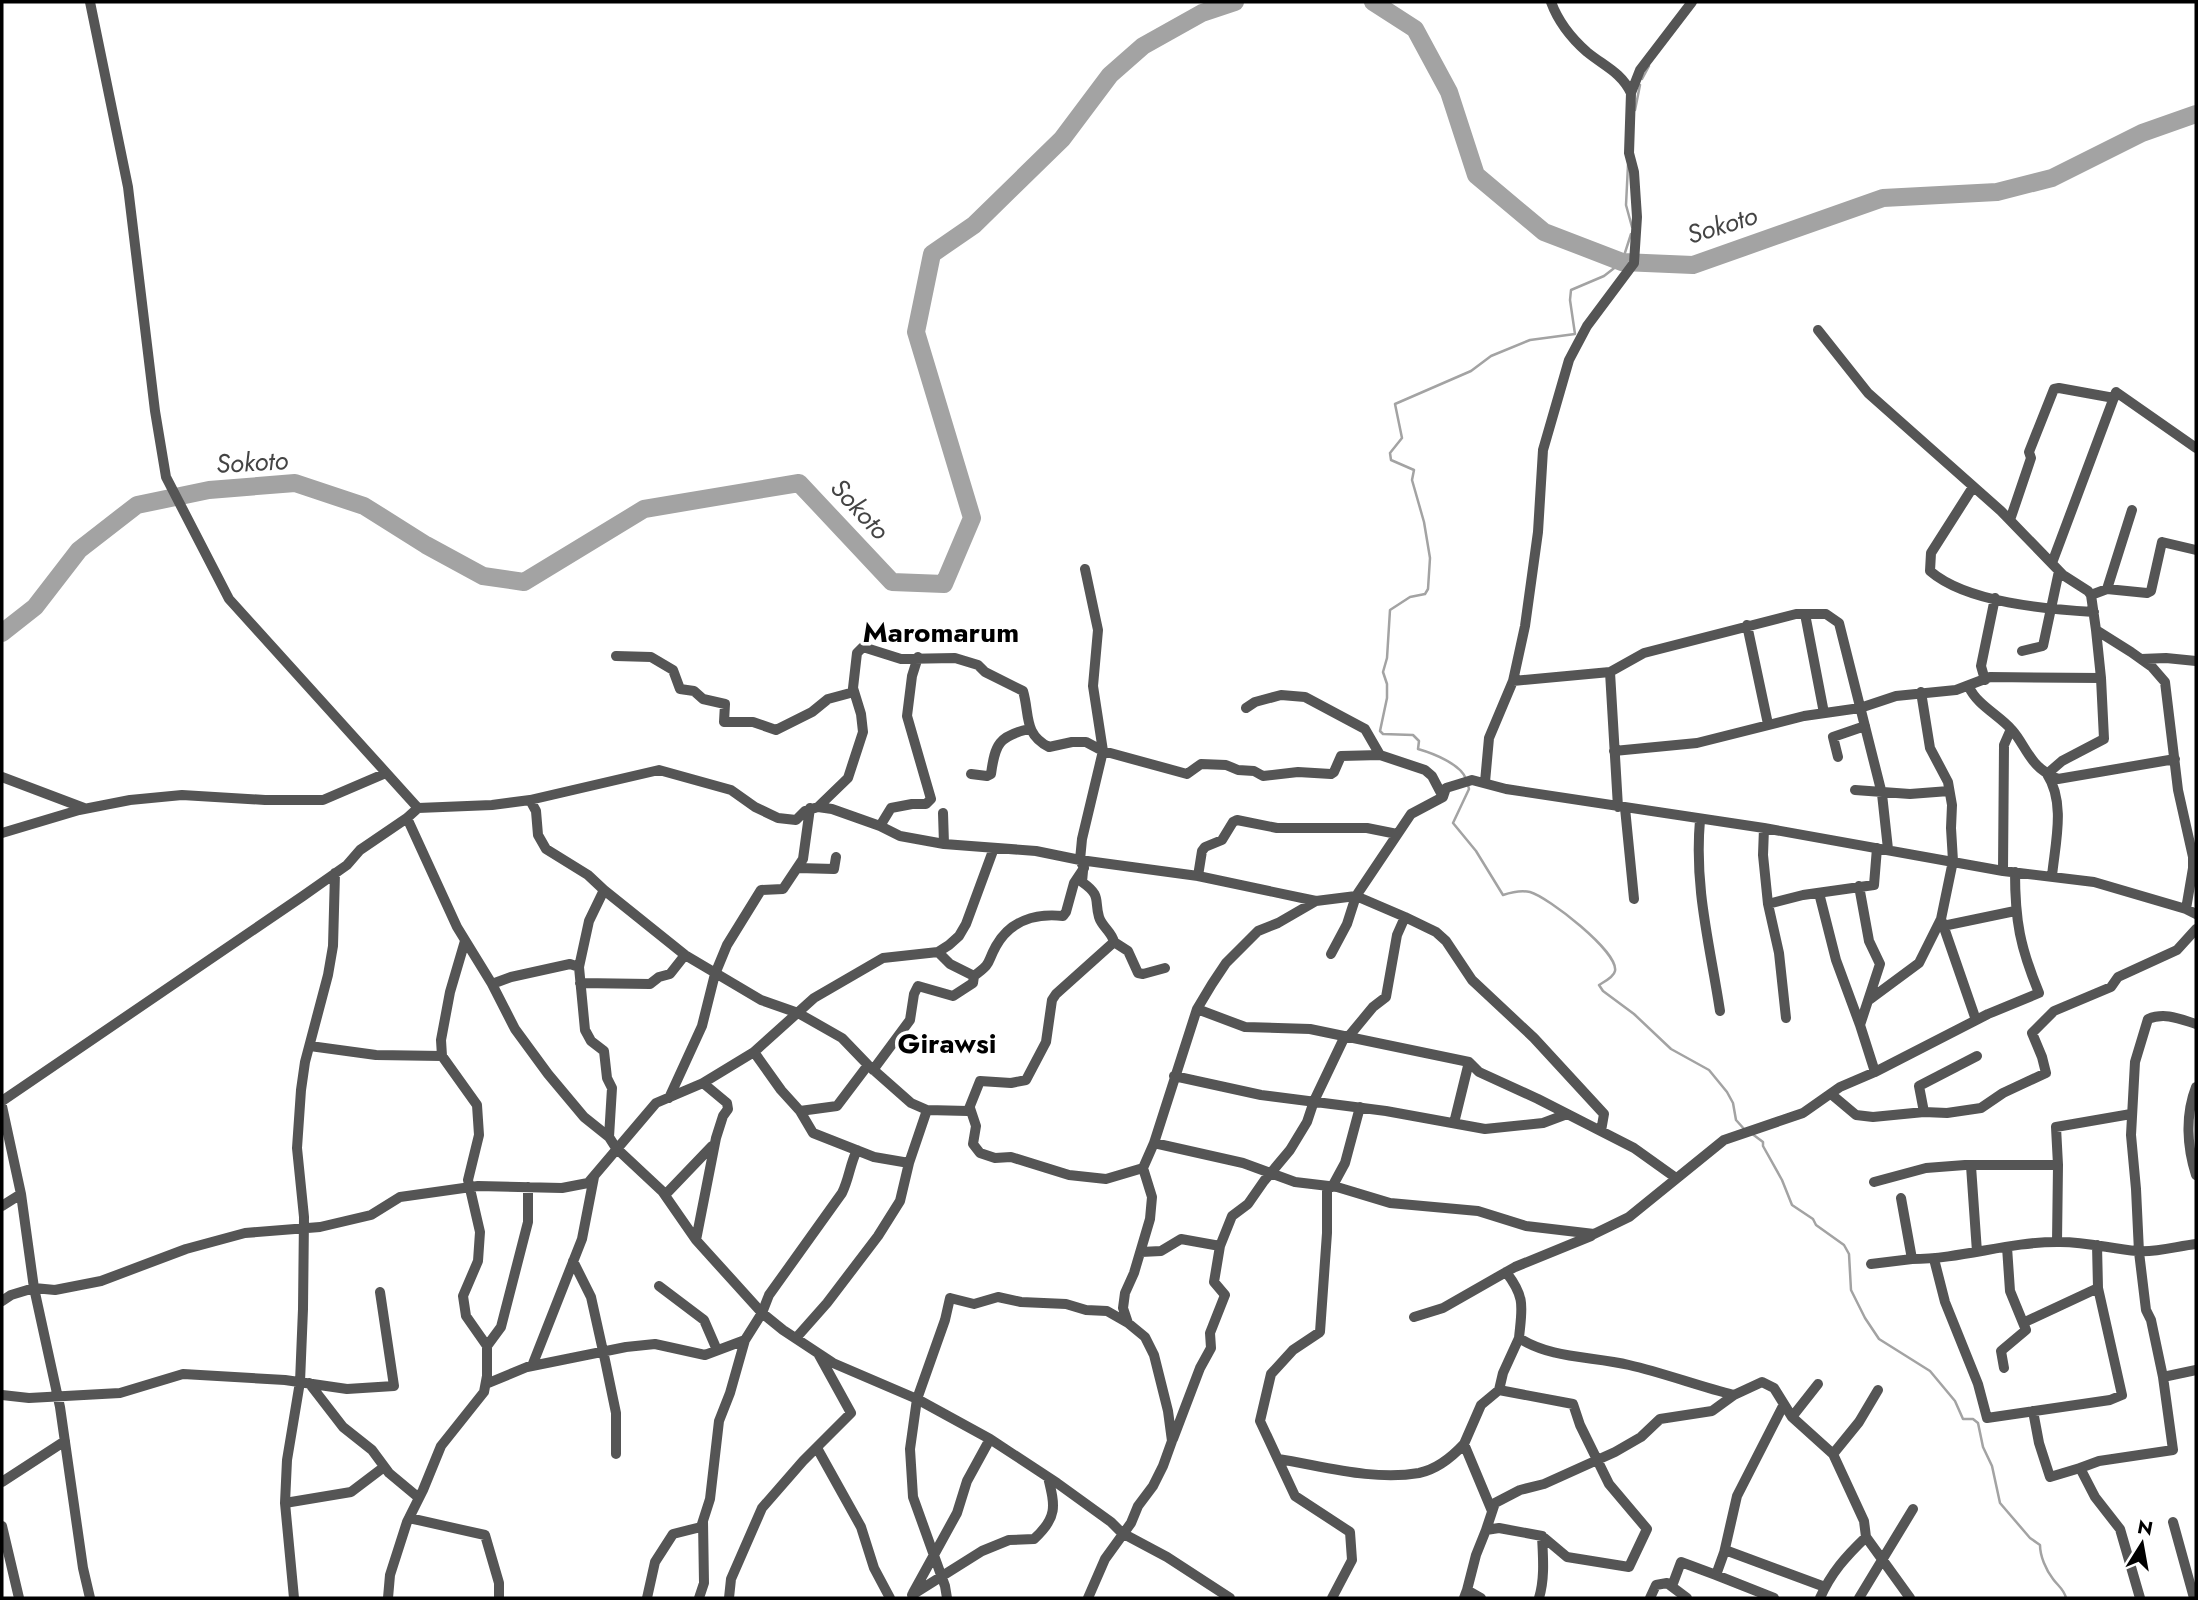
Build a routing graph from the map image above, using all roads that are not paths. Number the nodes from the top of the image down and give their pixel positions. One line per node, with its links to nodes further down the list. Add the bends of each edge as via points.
1 (90, 2): 48 (street, via 128,187 166,477 229,599)
2 (1551, 2): 4 (street, via 1569,33 1585,51 1624,79)
3 (1692, 2): 4 (street, via 1640,70)
4 (1631, 93): 31 (street, via 1629,153 1637,217 1633,263 1587,326 1569,360 1543,450 1534,573)
5 (1818, 330): 8 (street, via 1868,393)
6 (2114, 398): 7 (street, via 2116,392); 10 (street, via 2054,389 2029,452 2031,458); 12 (street)
7 (2196, 448)
8 (1973, 487): 10 (street); 16 (street, via 1931,553 1930,571 1940,580)
9 (2132, 510): 14 (street)
10 (2010, 520): 12 (street)
11 (2196, 550): 14 (street, via 2162,542 2151,591)
12 (2055, 567): 15 (street); 17 (street)
13 (1085, 569): 43 (street, via 1098,630 1093,686)
14 (2107, 589): 15 (street)
15 (2091, 595): 18 (street)
16 (1995, 598): 17 (street); 30 (street, via 1981,666)
17 (2051, 610): 18 (street); 22 (street, via 2043,646)
18 (2094, 612): 21 (street)
19 (1805, 614): 20 (street); 37 (street, via 1826,614 1839,623); 38 (street)
20 (1747, 625): 28 (street, via 1644,653); 39 (street)
21 (2096, 630): 26 (street); 29 (street)
22 (2022, 651)
23 (616, 656): 34 (street, via 651,657 673,670 680,688 725,705 724,722 753,722 776,730 812,712 828,698)
24 (918, 657): 34 (street, via 901,659 863,647 857,653); 41 (street, via 968,661 1023,691); 65 (street, via 907,716 931,799 926,804 891,808)
25 (2166, 658): 26 (street); 27 (street); 32 (street)
26 (2141, 659): 32 (street)
27 (2196, 661)
28 (1610, 672): 31 (street); 44 (street)
29 (2101, 678): 30 (street); 50 (street, via 2104,739)
30 (1984, 680): 33 (street)
31 (1513, 681): 52 (street, via 1489,738)
32 (2165, 682): 47 (street)
33 (1969, 687): 35 (street); 42 (street, via 1974,698)
34 (854, 692): 60 (street, via 863,732 848,778)
35 (1921, 692): 37 (street); 54 (street, via 1930,748)
36 (1245, 708): 45 (street, via 1281,695 1305,697 1365,729)
37 (1860, 708): 38 (street); 40 (street)
38 (1824, 713): 39 (street)
39 (1768, 724): 44 (street, via 1697,743)
40 (1865, 726): 46 (street, via 1833,737); 55 (street)
41 (1029, 729): 43 (street, via 1049,747 1086,742); 49 (street, via 1008,734 998,744 991,774)
42 (2011, 729): 50 (street); 76 (street, via 2004,745)
43 (1103, 751): 45 (street, via 1187,774 1201,764 1220,764 1263,776 1331,774 1341,756); 74 (street, via 1082,839)
44 (1614, 751): 61 (street)
45 (1381, 755): 56 (street, via 1425,770)
46 (1838, 757)
47 (2175, 759): 50 (street, via 2068,778); 89 (street, via 2193,857)
48 (386, 773): 58 (street, via 323,800 183,795); 59 (street)
49 (971, 774)
50 (2047, 774): 80 (street, via 2056,787 2058,817)
51 (2, 777): 58 (street)
52 (1485, 782): 56 (street, via 1459,782 1446,788); 61 (street)
53 (1854, 790): 55 (street)
54 (1950, 791): 55 (street); 73 (street)
55 (1882, 794): 71 (street)
56 (1443, 797): 68 (street, via 1411,814)
57 (530, 800): 59 (street); 60 (street, via 659,770 731,790 778,818 796,820); 82 (street, via 546,849)
58 (86, 808): 67 (street)
59 (418, 808): 63 (street)
60 (814, 808): 65 (street, via 832,809); 75 (street)
61 (1621, 808): 64 (street); 85 (street)
62 (943, 813): 69 (street)
63 (407, 818): 78 (street); 93 (street)
64 (1700, 820): 66 (street); 106 (street, via 1701,904)
65 (880, 826): 69 (street, via 900,836)
66 (1764, 828): 71 (street); 87 (street)
67 (2, 833)
68 (1397, 834): 79 (street, via 1367,828 1277,828 1237,820 1222,840 1202,851); 84 (street)
69 (944, 844): 70 (street)
70 (994, 848): 74 (street, via 1036,851); 95 (street, via 966,924 959,936)
71 (1883, 848): 73 (street); 81 (street, via 1874,885)
72 (836, 857): 75 (street, via 834,869)
73 (1953, 861): 76 (street); 91 (street)
74 (1082, 864): 79 (street); 94 (street, via 1082,882 1096,896 1100,920); 101 (street, via 1063,916 1022,920 1011,927 990,964)
75 (798, 868): 100 (street, via 783,889 761,890)
76 (2003, 871): 77 (street)
77 (2015, 872): 80 (street); 88 (street)
78 (335, 873): 113 (street, via 333,946); 126 (street)
79 (1198, 876): 86 (street)
80 (2052, 876): 89 (street, via 2094,882)
81 (1858, 886): 83 (street); 104 (street, via 1869,941 1880,964)
82 (604, 890): 97 (street); 98 (street, via 589,921)
83 (1819, 893): 87 (street); 111 (street, via 1836,960)
84 (1356, 896): 86 (street); 90 (street); 96 (street)
85 (1634, 899)
86 (1316, 901): 105 (street, via 1258,931 1226,963)
87 (1768, 904): 108 (street)
88 (2015, 911): 91 (street); 109 (street, via 2024,957 2039,993)
89 (2191, 912)
90 (1405, 917): 112 (street, via 1397,934 1386,998); 135 (street, via 1437,932 1472,980 1604,1114)
91 (1942, 923): 104 (street, via 1919,963); 109 (street)
92 (2196, 929): 131 (street, via 2177,950 2046,1018 2032,1033 2046,1073 1981,1108)
93 (465, 941): 103 (street); 115 (street, via 450,992)
94 (1114, 942): 99 (street, via 1128,951 1138,972); 128 (street, via 1052,1000 1046,1042 1026,1080 981,1080)
95 (938, 952): 101 (street); 107 (street, via 883,958 814,998)
96 (1331, 954)
97 (685, 955): 100 (street); 102 (street, via 670,974 650,984)
98 (579, 967): 102 (street); 103 (street, via 570,964)
99 (1165, 968)
100 (715, 974): 107 (street, via 761,1000); 124 (street, via 702,1026)
101 (974, 976): 118 (street, via 973,983 953,996 918,986 910,1020)
102 (580, 983): 136 (street, via 585,1030 604,1051 612,1088)
103 (492, 984): 136 (street, via 515,1029 548,1074 584,1117)
104 (1869, 1000): 111 (street)
105 (1197, 1009): 112 (street, via 1245,1027); 120 (street)
106 (1720, 1011)
107 (798, 1013): 114 (street); 118 (street, via 842,1038)
108 (1786, 1018)
109 (1976, 1020): 119 (street)
110 (2196, 1024): 133 (street, via 2170,1016 2148,1019 2135,1062)
111 (1860, 1025): 119 (street)
112 (1347, 1036): 117 (street); 125 (street)
113 (310, 1046): 115 (street, via 376,1055); 157 (street, via 297,1147)
114 (754, 1052): 121 (street); 130 (street)
115 (442, 1056): 152 (street, via 477,1105 479,1135)
116 (1978, 1056): 131 (street, via 1919,1086)
117 (1469, 1062): 132 (street, via 1479,1072); 134 (street)
118 (871, 1068): 129 (street, via 911,1103); 130 (street, via 837,1106)
119 (1875, 1072): 123 (street)
120 (1174, 1076): 125 (street); 137 (street)
121 (703, 1083): 124 (street); 138 (street, via 729,1109)
122 (2196, 1087): 146 (street, via 2188,1150)
123 (1830, 1094): 131 (street, via 1856,1115); 148 (street, via 1803,1113 1724,1140)
124 (669, 1098): 139 (street, via 656,1103)
125 (1314, 1101): 127 (street); 145 (street, via 1290,1150)
126 (2, 1103): 153 (street)
127 (1360, 1107): 134 (street); 150 (street, via 1345,1163)
128 (970, 1108): 129 (street); 144 (street, via 976,1126 973,1144 995,1158 1011,1157 1069,1175 1107,1179)
129 (927, 1110): 141 (street)
130 (800, 1111): 140 (street, via 813,1133)
131 (1924, 1112)
132 (1567, 1114): 134 (street, via 1543,1123 1485,1129); 135 (street)
133 (2131, 1114): 142 (street, via 2056,1127); 167 (street)
134 (1454, 1123)
135 (1601, 1131): 148 (street)
136 (609, 1137): 139 (street)
137 (1154, 1143): 144 (street); 145 (street)
138 (714, 1144): 154 (street); 159 (street)
139 (616, 1148): 147 (street); 154 (street)
140 (857, 1150): 141 (street); 178 (street, via 842,1193 769,1295)
141 (909, 1163): 182 (street, via 901,1201)
142 (2058, 1165): 143 (street); 160 (street)
143 (1971, 1166): 149 (street, via 1926,1168); 166 (street)
144 (1143, 1168): 165 (street, via 1152,1197)
145 (1270, 1173): 150 (street, via 1295,1182); 163 (street, via 1248,1204 1232,1216)
146 (2196, 1175)
147 (594, 1177): 151 (street, via 588,1183 562,1188); 170 (street)
148 (1676, 1178): 158 (street, via 1629,1217)
149 (1874, 1182)
150 (1330, 1186): 158 (street, via 1390,1202 1478,1211 1526,1226); 214 (street, via 1320,1332 1293,1350 1271,1374 1259,1421)
151 (528, 1187): 152 (street); 185 (street, via 528,1222 501,1327)
152 (470, 1188): 157 (street, via 400,1197 371,1215); 185 (street, via 480,1232 478,1261 463,1296 464,1306)
153 (22, 1194): 156 (street); 174 (street)
154 (666, 1195): 159 (street)
155 (1901, 1198): 168 (street)
156 (2, 1206)
157 (304, 1228): 174 (street, via 245,1233 100,1281 55,1290); 195 (street)
158 (1594, 1234): 172 (street)
159 (696, 1240): 178 (street)
160 (2057, 1242): 162 (street); 164 (street)
161 (2196, 1244): 167 (street)
162 (2096, 1245): 167 (street); 175 (street)
163 (1220, 1247): 165 (street, via 1181,1239 1161,1251); 209 (street, via 1214,1282 1225,1295 1210,1333 1211,1348)
164 (2007, 1247): 166 (street); 180 (street, via 2010,1291)
165 (1141, 1252): 181 (street, via 1125,1293)
166 (1978, 1252): 169 (street)
167 (2138, 1252): 194 (street, via 2146,1310)
168 (1912, 1259): 169 (street); 171 (street)
169 (1934, 1259): 205 (street, via 1987,1418)
170 (573, 1261): 188 (street, via 591,1297); 191 (street)
171 (1871, 1264)
172 (1506, 1272): 179 (street, via 1443,1308); 183 (street, via 1524,1305)
173 (659, 1286): 187 (street, via 704,1320)
174 (34, 1287): 177 (street); 202 (street)
175 (2098, 1288): 180 (street); 205 (street, via 2122,1395)
176 (380, 1292): 195 (street, via 394,1386 347,1389)
177 (2, 1301)
178 (762, 1314): 182 (street); 184 (street)
179 (1414, 1317)
180 (2025, 1322): 192 (street, via 2026,1330 2001,1351)
181 (1128, 1323): 203 (street, via 1107,1311 1066,1304 998,1297 974,1304 950,1298); 209 (street, via 1144,1337 1154,1355)
182 (796, 1338): 189 (street)
183 (1519, 1338): 186 (street); 190 (street)
184 (745, 1340): 187 (street); 225 (street, via 716,1433 714,1477)
185 (487, 1346): 196 (street)
186 (1535, 1347): 190 (street); 201 (street, via 1625,1364)
187 (717, 1350): 188 (street, via 705,1355 655,1344)
188 (603, 1351): 191 (street); 212 (street, via 617,1413)
189 (818, 1353): 203 (street); 211 (street, via 851,1413)
190 (1510, 1360): 198 (street)
191 (532, 1366): 196 (street)
192 (2004, 1368)
193 (2196, 1373): 194 (street)
194 (2163, 1377): 217 (street, via 2173,1450)
195 (305, 1383): 202 (street, via 183,1374 120,1393); 216 (street); 221 (street, via 287,1461)
196 (486, 1384): 220 (street, via 441,1446)
197 (1818, 1384): 206 (street)
198 (1499, 1390): 210 (street, via 1481,1405); 215 (street, via 1573,1404)
199 (1878, 1390): 213 (street)
200 (2, 1395): 202 (street)
201 (1734, 1395): 204 (street, via 1762,1382 1774,1388); 215 (street, via 1713,1410 1660,1419 1642,1437)
202 (58, 1397): 208 (street)
203 (917, 1399): 207 (street); 233 (street, via 910,1449 914,1497)
204 (1784, 1404): 206 (street); 232 (street, via 1737,1496)
205 (2033, 1411): 217 (street, via 2050,1477)
206 (1791, 1417): 213 (street)
207 (990, 1439): 218 (street); 233 (street)
208 (65, 1441): 219 (street); 242 (street)
209 (1172, 1441): 229 (street, via 1153,1486)
210 (1464, 1444): 214 (street, via 1448,1461 1420,1472 1375,1474); 223 (street)
211 (817, 1447): 248 (street, via 762,1508 731,1579); 249 (street, via 861,1527)
212 (616, 1454)
213 (1832, 1454): 231 (street, via 1864,1521)
214 (1278, 1459): 253 (street, via 1295,1496 1350,1532 1352,1560)
215 (1596, 1460): 223 (street, via 1520,1490 1495,1503); 230 (street, via 1609,1484 1647,1529 1629,1567 1567,1558)
216 (384, 1467): 220 (street); 221 (street, via 351,1492)
217 (2080, 1468): 262 (street, via 2120,1529)
218 (1048, 1477): 229 (street); 236 (street, via 1055,1507 1045,1529 1034,1539 1009,1540 982,1551)
219 (2, 1482)
220 (419, 1498): 224 (street)
221 (285, 1503): 243 (street)
222 (1913, 1509): 234 (street)
223 (1492, 1511): 228 (street)
224 (409, 1518): 244 (street, via 390,1575); 245 (street, via 485,1535)
225 (703, 1521): 246 (street, via 701,1527 673,1534 655,1562); 247 (street, via 704,1583)
226 (2173, 1522): 263 (street)
227 (2, 1527): 241 (street)
228 (1486, 1530): 230 (street); 239 (street)
229 (1122, 1533): 251 (street); 252 (street)
230 (1542, 1536): 255 (street)
231 (1866, 1537): 234 (street); 238 (street, via 1845,1556)
232 (1724, 1553): 235 (street); 238 (street)
233 (934, 1556): 236 (street); 240 (street)
234 (1882, 1558): 260 (street); 261 (street)
235 (1716, 1575): 237 (street, via 1681,1562); 258 (street)
236 (942, 1578): 240 (street); 250 (street)
237 (1672, 1586): 256 (street, via 1656,1585); 257 (street)
238 (1825, 1587): 259 (street)
239 (1466, 1594): 254 (street)
240 (911, 1597)
241 (19, 1598)
242 (90, 1598)
243 (294, 1598)
244 (388, 1598)
245 (499, 1598)
246 (647, 1598)
247 (699, 1598)
248 (729, 1598)
249 (890, 1598)
250 (947, 1598)
251 (1088, 1598)
252 (1230, 1598)
253 (1332, 1598)
254 (1481, 1598)
255 (1539, 1598)
256 (1650, 1598)
257 (1686, 1598)
258 (1774, 1598)
259 (1820, 1598)
260 (1860, 1598)
261 (1910, 1598)
262 (2140, 1598)
263 (2194, 1598)

